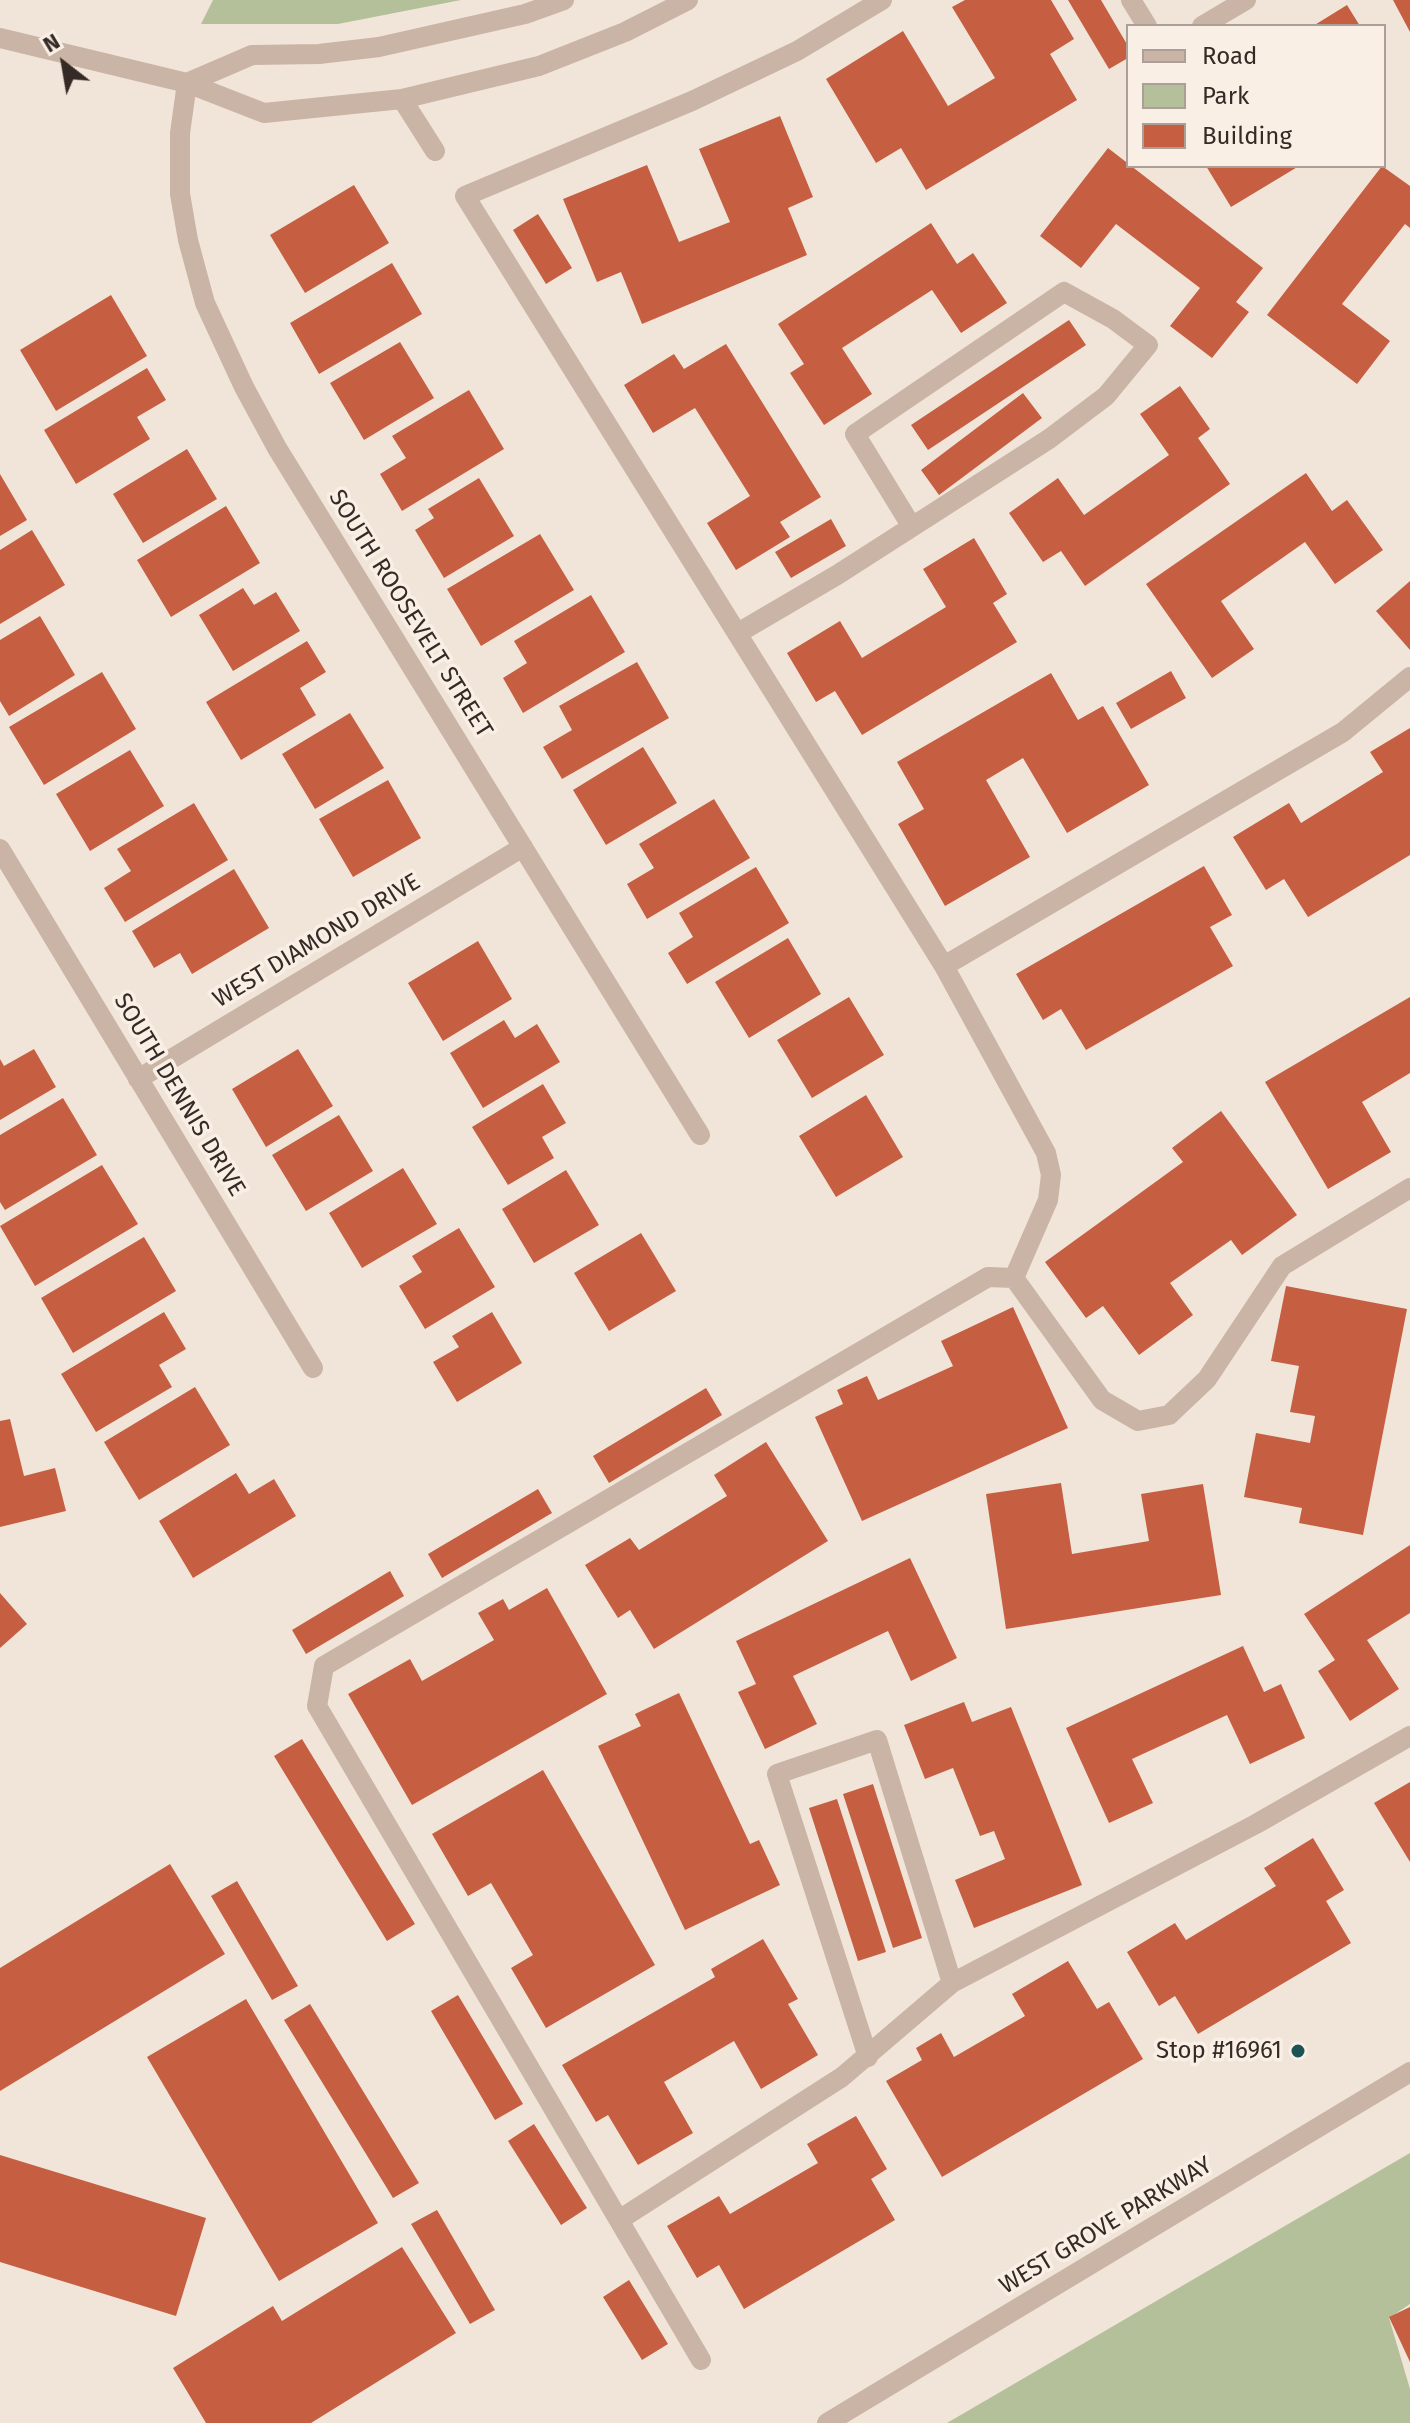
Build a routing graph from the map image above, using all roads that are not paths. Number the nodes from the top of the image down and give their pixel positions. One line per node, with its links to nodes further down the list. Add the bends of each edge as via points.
1 (564, 0): 9 (street, via 379,47 252,55)
2 (688, 0): 10 (street, via 539,66)
3 (882, 0): 13 (street, via 797,51 692,101 465,196)
4 (1131, 0): 6 (street)
5 (1246, 0): 7 (street)
6 (1146, 24)
7 (1205, 24)
8 (0, 38): 9 (street)
9 (187, 83): 10 (street, via 264,113); 15 (street, SOUTH ROOSEVELT STREET, via 180,194 205,303 277,448)
10 (402, 99): 11 (street)
11 (435, 151)
12 (912, 527): 12 (street, via 855,434 1064,292 1148,345 1106,396); 13 (street)
13 (738, 633): 17 (street)
14 (1410, 677): 17 (street, via 1343,732)
15 (523, 847): 18 (street, WEST DIAMOND DRIVE); 19 (street, SOUTH ROOSEVELT STREET)
16 (0, 849): 18 (street, SOUTH DENNIS DRIVE)
17 (944, 966): 21 (street, via 1046,1153 1051,1175 1048,1200)
18 (138, 1079): 22 (street, SOUTH DENNIS DRIVE)
19 (700, 1135)
20 (1410, 1188): 21 (street, via 1282,1266 1207,1379 1169,1415 1138,1421 1102,1400)
21 (1014, 1278): 27 (street, via 988,1277 324,1666 317,1706)
22 (313, 1368)
23 (1410, 1736): 24 (street, via 1256,1824)
24 (952, 1983): 25 (street); 25 (street, via 877,1740 777,1774)
25 (868, 2057): 27 (street)
26 (1410, 2072): 29 (street, WEST GROVE PARKWAY)
27 (619, 2220): 28 (street)
28 (701, 2360)
29 (827, 2423)

